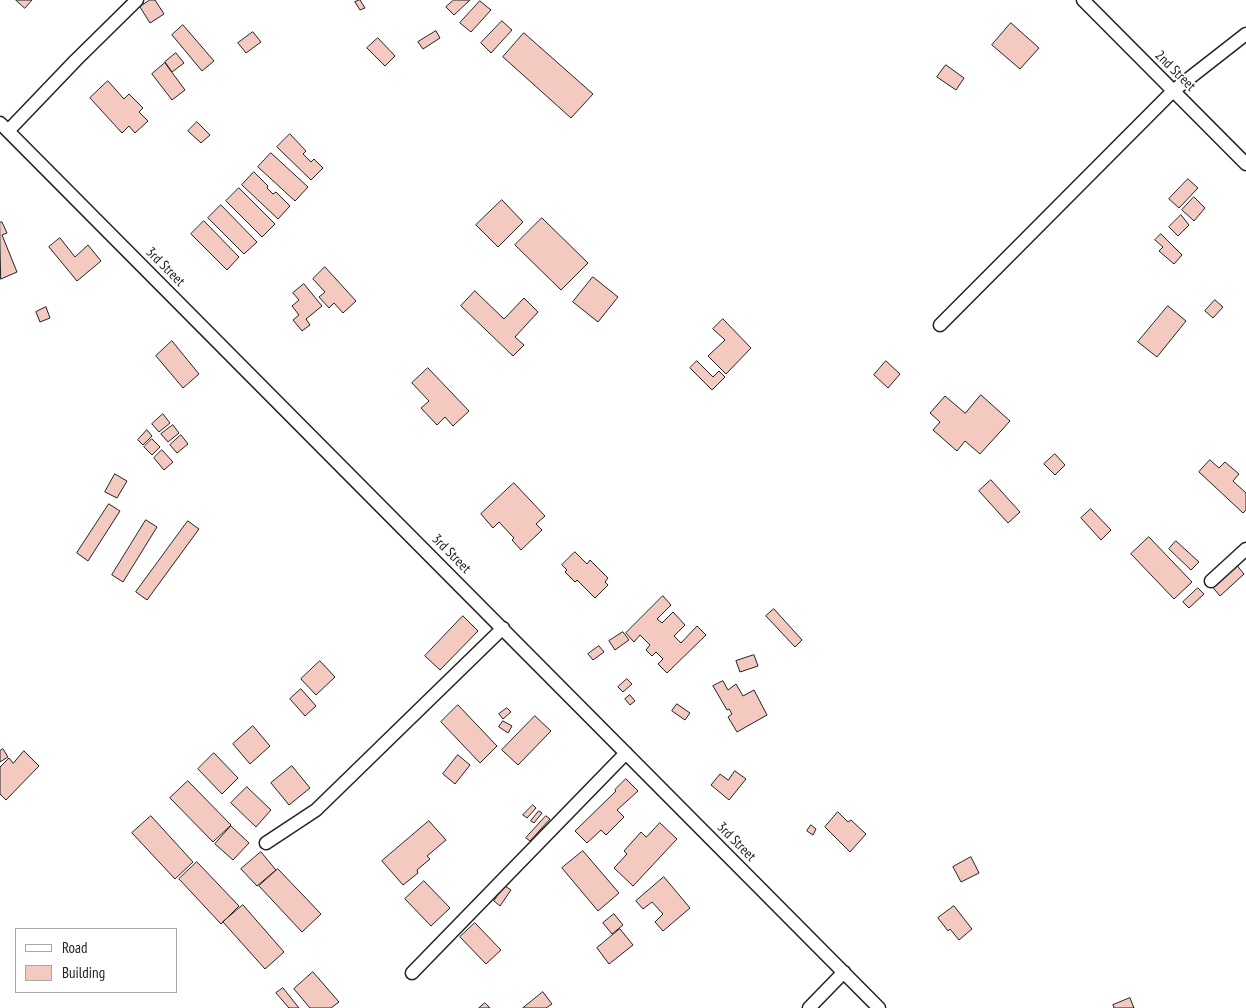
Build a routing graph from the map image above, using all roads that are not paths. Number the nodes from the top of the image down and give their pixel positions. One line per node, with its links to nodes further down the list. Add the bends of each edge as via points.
1 (137, 0): 5 (street)
2 (1083, 0): 4 (street, 2nd Street)
3 (1246, 34): 4 (street)
4 (1173, 91): 6 (street, 2nd Street); 7 (street)
5 (4, 127): 10 (street, 3rd Street)
6 (1246, 164)
7 (940, 325)
8 (1246, 549): 9 (street)
9 (1211, 581)
10 (503, 628): 11 (street, 3rd Street); 12 (street, via 316,810)
11 (626, 753): 13 (street, 3rd Street); 14 (street)
12 (266, 843)
13 (844, 972): 15 (street); 16 (street, 3rd Street)
14 (412, 973)
15 (809, 1008)
16 (879, 1008)

